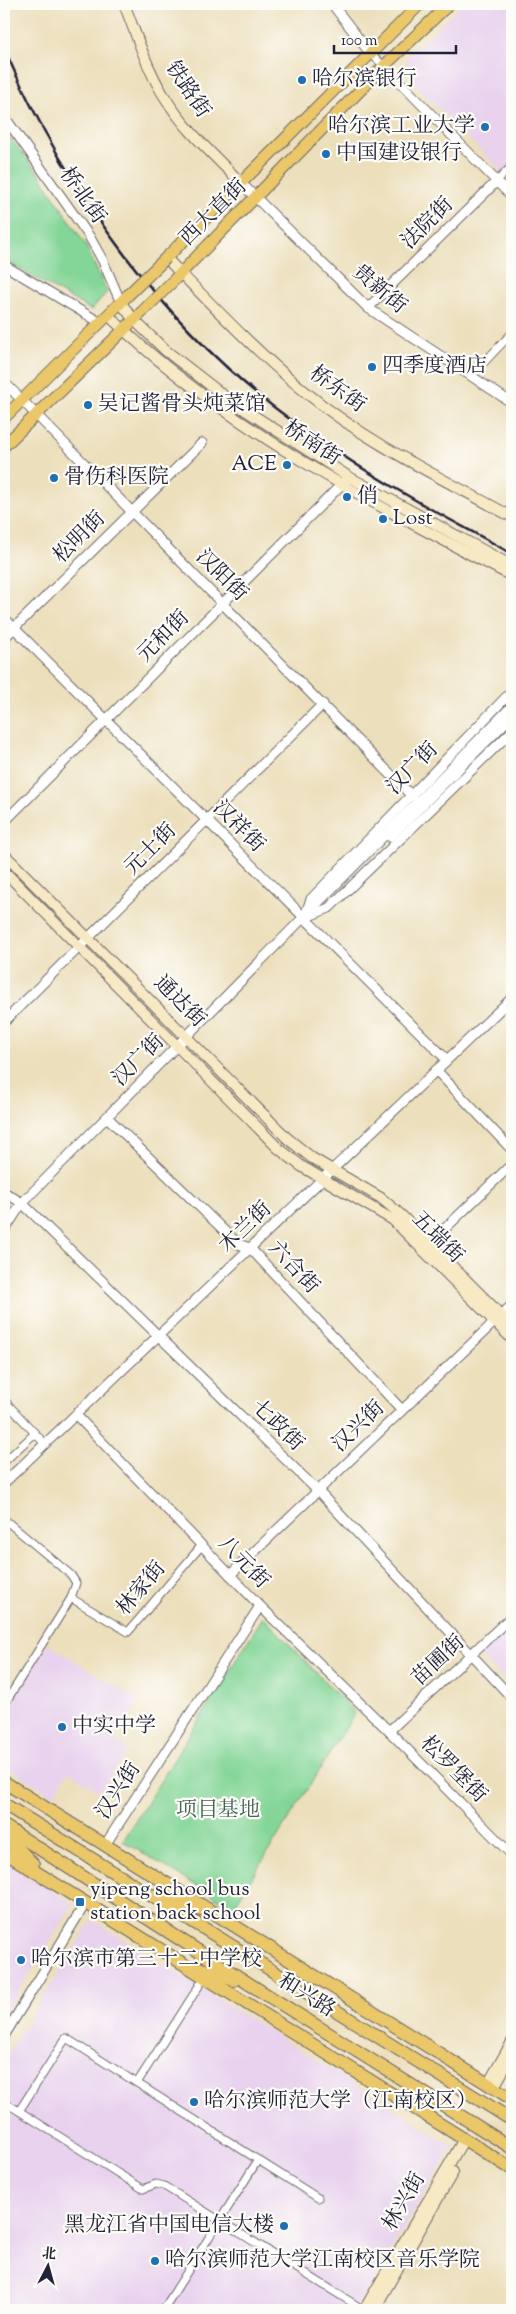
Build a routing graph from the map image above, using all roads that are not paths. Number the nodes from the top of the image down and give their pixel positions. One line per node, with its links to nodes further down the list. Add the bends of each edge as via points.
1 (124, 4): 10 (main road, 铁路街, via 149,70 166,100 183,123)
2 (332, 4): 5 (street)
3 (420, 4): 5 (main road, 西大直街)
4 (449, 4): 6 (main road, 西大直街)
5 (370, 53): 6 (street); 10 (main road, 西大直街)
6 (384, 66): 9 (street); 12 (main road, 西大直街)
7 (4, 116): 16 (street, 桥北街, via 89,236)
8 (512, 166): 9 (street, 法院街)
9 (497, 181): 11 (street); 17 (street, 法院街)
10 (241, 183): 12 (street, 贵新街); 13 (main road, 西大直街)
11 (512, 197)
12 (256, 198): 15 (main road, 西大直街); 17 (street, 贵新街)
13 (166, 258): 15 (main road, 桥东街); 16 (main road, 西大直街, bridge)
14 (4, 265): 19 (street)
15 (178, 275): 18 (main road, 西大直街, bridge); 33 (main road, 桥东街, via 309,395 369,436)
16 (125, 299): 18 (main road, 桥南街); 19 (main road, 西大直街)
17 (368, 308): 22 (street, 贵新街)
18 (137, 317): 20 (main road, 西大直街); 30 (main road, 桥南街, via 164,350 220,393)
19 (104, 319): 20 (main road, 桥南街); 24 (main road, 西大直街)
20 (124, 331): 26 (main road, 西大直街); 31 (main road, 桥南街, via 203,394)
21 (512, 333): 22 (street)
22 (472, 375): 25 (street, 贵新街)
23 (4, 382): 24 (street, 汉阳街)
24 (22, 400): 26 (street, 汉阳街); 27 (main road, 西大直街)
25 (512, 402)
26 (36, 414): 29 (main road, 西大直街); 32 (street, 汉阳街)
27 (4, 418)
28 (202, 443): 32 (street, 松明街)
29 (4, 446)
30 (349, 477): 31 (street, 元和街); 34 (main road, 桥南街)
31 (340, 485): 35 (main road, 桥南街); 36 (street, 元和街)
32 (132, 511): 36 (street, 汉阳街); 38 (street, 松明街)
33 (512, 517)
34 (512, 566)
35 (512, 576)
36 (223, 603): 41 (street, 汉阳街); 44 (street, 元和街)
37 (4, 618): 38 (street, 汉祥街)
38 (14, 628): 39 (street, 松明街); 44 (street, 汉祥街)
39 (4, 638)
40 (512, 691): 46 (street, 汉广街)
41 (323, 704): 46 (street, 汉阳街); 47 (street, 元士街)
42 (512, 706): 51 (street, 汉广街)
43 (512, 716): 51 (street, 汉广街, via 348,880)
44 (106, 720): 47 (street, 汉祥街); 48 (street, 元和街)
45 (512, 731): 51 (street, 汉广街, via 329,908)
46 (412, 796): 51 (street, 汉广街, via 312,899)
47 (206, 820): 51 (street, 汉祥街); 52 (street, 元士街)
48 (4, 822)
49 (4, 854): 52 (main road, 通达街)
50 (4, 872): 53 (main road, 通达街)
51 (305, 918): 56 (street, 汉广街); 58 (street, 汉祥街)
52 (88, 938): 53 (street, 元士街); 56 (main road, 通达街)
53 (78, 948): 55 (street, 元士街); 57 (main road, 通达街)
54 (512, 998): 58 (street, 木兰街)
55 (4, 1022)
56 (187, 1037): 57 (street, 汉广街); 63 (main road, 通达街, via 287,1138 312,1158)
57 (177, 1048): 60 (street, 汉广街); 64 (main road, 通达街, via 277,1147)
58 (447, 1060): 59 (street, 木兰街)
59 (436, 1070): 61 (street); 63 (street, 木兰街)
60 (108, 1117): 66 (street, 汉广街); 69 (street, 六合街, via 238,1244)
61 (512, 1150)
62 (512, 1164): 68 (street)
63 (333, 1169): 64 (street, 木兰街); 68 (main road, 五瑞街, via 391,1206)
64 (323, 1178): 69 (street, 木兰街); 71 (main road, 五瑞街, via 393,1220)
65 (4, 1192): 66 (street, 七政街)
66 (22, 1203): 67 (street, 汉广街); 73 (street, 七政街)
67 (4, 1231)
68 (430, 1243): 71 (main road, 五瑞街)
69 (250, 1248): 73 (street, 木兰街); 76 (street, 六合街)
70 (512, 1304): 71 (street, 汉兴街)
71 (498, 1318): 72 (main road, 五瑞街); 74 (main road, 五瑞街); 76 (street, 汉兴街)
72 (512, 1326)
73 (159, 1335): 77 (street, 木兰街); 82 (street, 七政街)
74 (512, 1339)
75 (4, 1400): 78 (street)
76 (402, 1410): 82 (street, 汉兴街)
77 (76, 1415): 79 (street, 木兰街); 84 (street, 八元街)
78 (35, 1433): 79 (street); 80 (street)
79 (45, 1444): 81 (street, 木兰街)
80 (4, 1462)
81 (4, 1483)
82 (318, 1491): 85 (street, 汉兴街); 89 (street, 七政街)
83 (4, 1519): 86 (street, via 71,1575 76,1582)
84 (202, 1545): 85 (street, 八元街); 86 (street, 林家街, via 128,1632)
85 (230, 1575): 87 (street, 八元街)
86 (71, 1598): 91 (street)
87 (260, 1606): 92 (street, 八元街); 97 (street, 汉兴街)
88 (512, 1616): 89 (street, 苗圃街)
89 (471, 1656): 90 (street, 七政街); 92 (street, 苗圃街)
90 (512, 1698)
91 (4, 1705)
92 (389, 1731): 99 (street, 松罗堡街)
93 (4, 1782): 97 (highway, 和兴路)
94 (4, 1804): 101 (highway, 和兴路)
95 (4, 1826): 106 (highway, 和兴路)
96 (4, 1834): 100 (highway)
97 (105, 1845): 103 (highway, 和兴路)
98 (4, 1852): 100 (highway, 和兴路)
99 (512, 1855)
100 (47, 1878): 102 (highway, 和兴路)
101 (129, 1883): 103 (highway); 116 (highway, 和兴路)
102 (86, 1904): 104 (highway, 和兴路); 107 (street)
103 (228, 1921): 111 (highway, 和兴路)
104 (177, 1961): 105 (highway, 和兴路); 106 (highway)
105 (204, 1978): 110 (street); 117 (highway, 和兴路)
106 (251, 1985): 113 (highway, 和兴路)
107 (4, 2036)
108 (512, 2042): 111 (main road)
109 (512, 2056): 111 (main road)
110 (137, 2083): 114 (street, via 66,2038); 119 (street)
111 (491, 2085): 112 (highway, 和兴路)
112 (512, 2099)
113 (442, 2103): 117 (highway); 118 (highway, 和兴路)
114 (19, 2111): 115 (street, via 9,2105); 122 (street, via 143,2189 156,2184 164,2186)
115 (4, 2112)
116 (512, 2120)
117 (467, 2141): 120 (highway, 和兴路); 124 (main road, 林兴街); 125 (main road, 林兴街)
118 (512, 2148)
119 (258, 2160): 121 (street); 122 (street)
120 (512, 2169)
121 (318, 2198)
122 (220, 2220): 123 (street); 124 (street)
123 (163, 2310)
124 (364, 2310)
125 (374, 2310)

